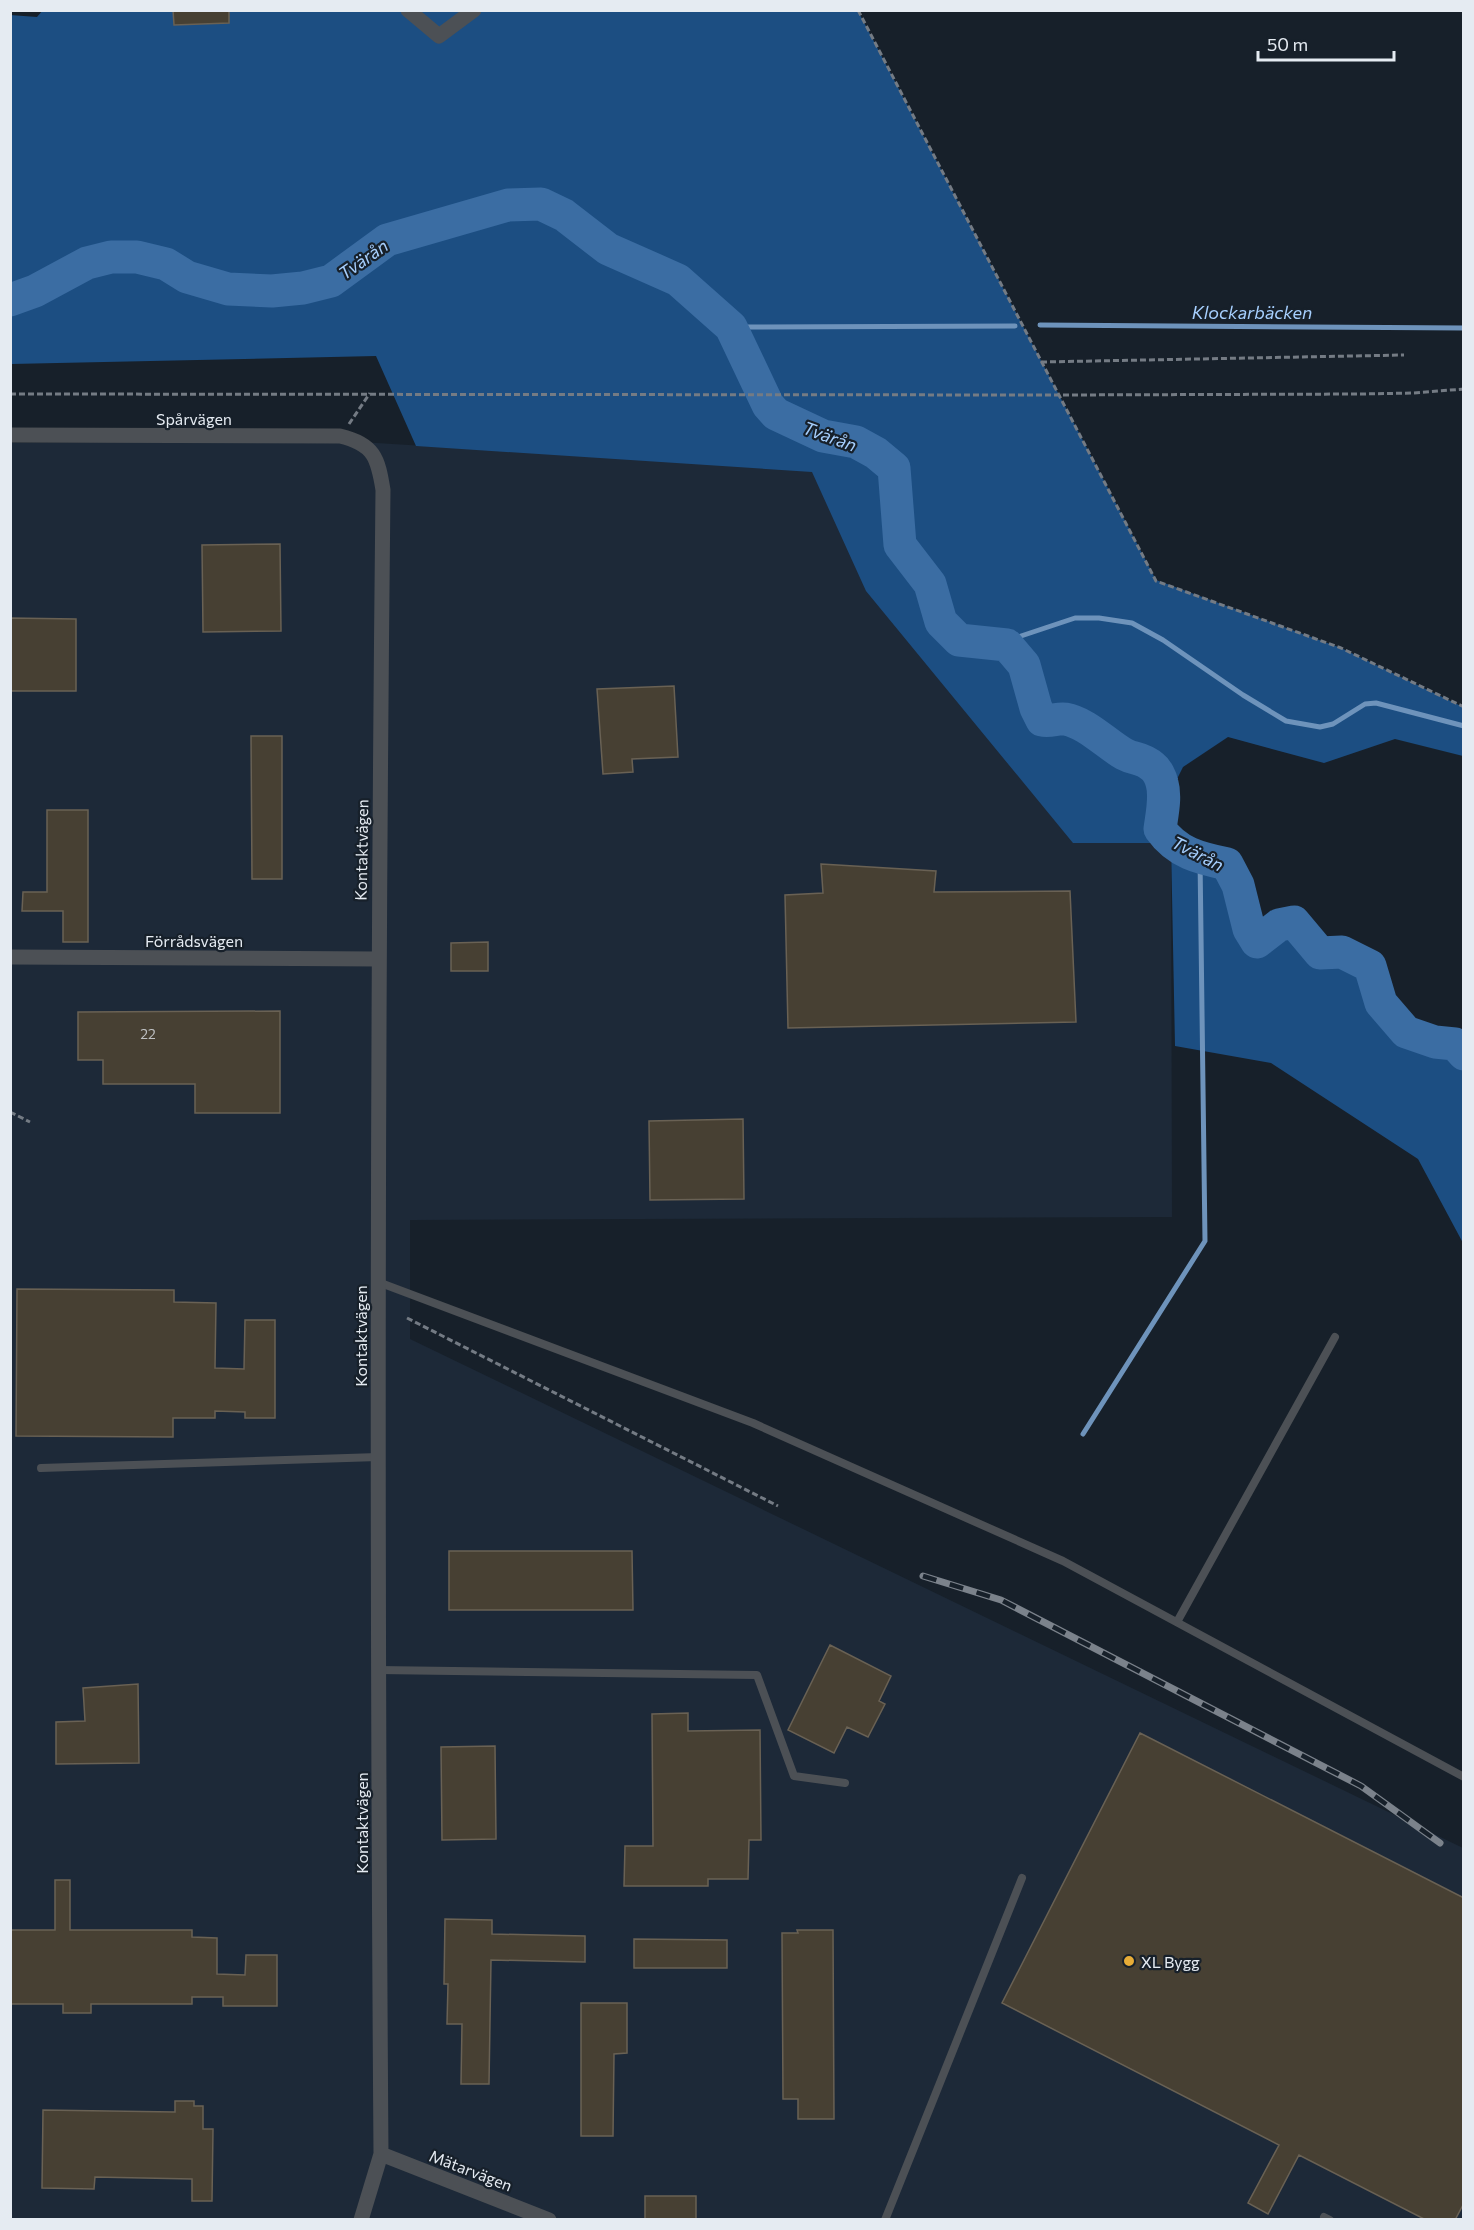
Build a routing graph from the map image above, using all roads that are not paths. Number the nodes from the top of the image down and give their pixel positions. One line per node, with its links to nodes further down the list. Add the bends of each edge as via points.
1 (408, 10): 2 (street, via 439,36)
2 (474, 10)
3 (10, 435): 4 (street, Spårvägen, via 340,436 359,440)
4 (372, 452): 6 (street, Kontaktvägen, via 383,490)
5 (10, 957): 6 (street, Förrådsvägen)
6 (378, 959): 7 (street, Kontaktvägen)
7 (378, 1282): 9 (street, Kontaktvägen); 11 (lane, via 753,1423 1063,1561)
8 (1335, 1338): 11 (lane)
9 (378, 1457): 10 (lane); 12 (street, Kontaktvägen)
10 (41, 1468)
11 (1177, 1622): 13 (lane)
12 (378, 1670): 14 (lane, via 757,1675 794,1776); 16 (street, Kontaktvägen)
13 (1464, 1777)
14 (845, 1784)
15 (1022, 1878): 19 (lane)
16 (381, 2154): 17 (street, Kontaktvägen); 18 (street, Mätarvägen)
17 (361, 2220)
18 (549, 2220)
19 (885, 2220)

